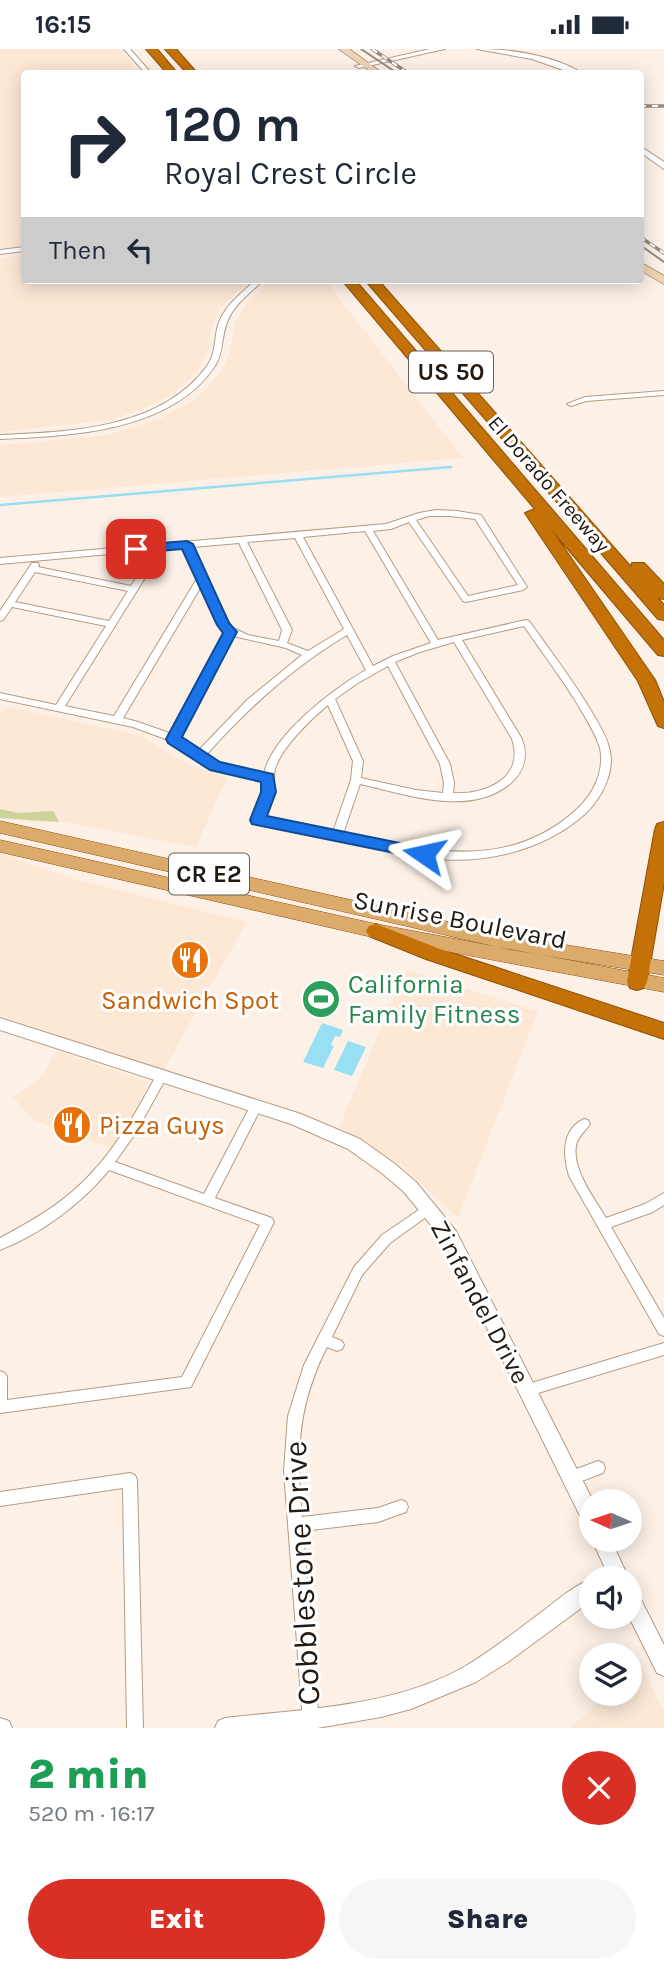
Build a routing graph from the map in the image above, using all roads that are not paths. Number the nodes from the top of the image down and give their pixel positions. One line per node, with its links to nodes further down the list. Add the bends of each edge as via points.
1 (127, 49): 9 (street)
2 (150, 49): 10 (highway)
3 (170, 49): 11 (highway)
4 (335, 49): 8 (main road)
5 (343, 49): 8 (main road)
6 (441, 49): 8 (street)
7 (481, 49): 12 (street, via 533,57)
8 (364, 68)
9 (145, 70)
10 (169, 70)
11 (189, 70)
12 (570, 70)
13 (644, 151): 14 (street)
14 (664, 166)
15 (21, 249): 16 (street)
16 (0, 252)
17 (644, 268): 18 (main road)
18 (664, 281)
19 (255, 284): 24 (street, via 230,309 208,371 173,400 96,428)
20 (351, 284): 25 (highway, El Dorado Freeway / US 50)
21 (374, 284): 26 (highway, El Dorado Freeway / US 50)
22 (664, 393): 23 (street)
23 (571, 404)
24 (0, 437)
25 (523, 488): 48 (highway, El Dorado Freeway / US 50); 56 (highway, via 534,515 646,680)
26 (556, 490): 38 (highway, via 582,507); 40 (highway, El Dorado Freeway / US 50)
27 (412, 520): 27 (street, via 466,599 523,587 478,517 450,512); 28 (street)
28 (368, 529): 29 (street); 47 (street)
29 (298, 535): 30 (street); 43 (street)
30 (242, 540): 31 (street); 46 (street, via 287,630)
31 (186, 545): 32 (street); 36 (street)
32 (160, 547): 33 (street); 37 (street)
33 (41, 557): 34 (street); 35 (street)
34 (0, 561)
35 (32, 569): 37 (street); 39 (street)
36 (202, 577): 44 (street); 55 (street)
37 (133, 589): 42 (street)
38 (664, 594)
39 (10, 604): 41 (street); 42 (street)
40 (664, 615)
41 (0, 618)
42 (112, 624): 54 (street)
43 (349, 630): 49 (street); 51 (street)
44 (230, 632): 46 (street); 57 (street)
45 (457, 639): 47 (street); 61 (street, via 521,753 516,770 504,784 482,794); 64 (street, via 526,623 602,740 605,766 597,791 558,830 492,853 424,854)
46 (282, 643): 49 (street)
47 (436, 645): 50 (street)
48 (664, 651)
49 (307, 654): 58 (street, via 257,693)
50 (390, 661): 51 (street); 61 (street, via 445,764)
51 (371, 671): 53 (street)
52 (1, 697): 54 (street)
53 (330, 699): 59 (street, via 287,742 270,766); 60 (street, via 356,753)
54 (59, 708): 55 (street)
55 (117, 720): 57 (street)
56 (664, 722)
57 (174, 739): 58 (street)
58 (199, 756): 59 (street, via 216,766)
59 (268, 778): 64 (street, via 269,792 258,820)
60 (356, 780): 61 (street); 64 (street)
61 (448, 797)
62 (0, 827): 68 (main road, Sunrise Boulevard / CR E2)
63 (664, 829): 68 (highway)
64 (337, 836)
65 (0, 846): 66 (main road, Sunrise Boulevard / CR E2)
66 (376, 931): 68 (main road, Sunrise Boulevard / CR E2); 71 (highway)
67 (664, 968): 68 (main road, Sunrise Boulevard / CR E2)
68 (638, 974): 69 (main road, Sunrise Boulevard / CR E2)
69 (664, 985)
70 (0, 1024): 72 (street, Zinfandel Drive)
71 (664, 1031)
72 (162, 1075): 73 (street, Zinfandel Drive); 75 (street)
73 (256, 1106): 77 (street); 78 (street, Zinfandel Drive, via 354,1144 389,1168)
74 (583, 1124): 79 (street, via 570,1141 570,1160)
75 (108, 1165): 77 (street); 80 (street, via 55,1213)
76 (664, 1198): 79 (street)
77 (207, 1200): 85 (street, via 268,1222 186,1383 1,1407)
78 (429, 1208): 82 (street, Cobblestone Drive, via 372,1254 347,1289); 86 (street, Zinfandel Drive, via 450,1236)
79 (603, 1225): 81 (street)
80 (0, 1244)
81 (664, 1330)
82 (323, 1339): 83 (street); 92 (street, Cobblestone Drive, via 295,1416 291,1471)
83 (337, 1345)
84 (664, 1349): 86 (street)
85 (0, 1377)
86 (528, 1390): 88 (street, Zinfandel Drive)
87 (598, 1468): 88 (street)
88 (572, 1478): 89 (street, Zinfandel Drive)
89 (579, 1492)
90 (0, 1499): 97 (street, via 130,1480)
91 (401, 1507): 92 (street, via 378,1515)
92 (295, 1525): 96 (street, Cobblestone Drive)
93 (579, 1596): 96 (street, via 494,1660 447,1686 391,1705)
94 (642, 1622): 95 (street)
95 (664, 1666)
96 (311, 1723): 98 (street)
97 (135, 1728)
98 (225, 1728)

